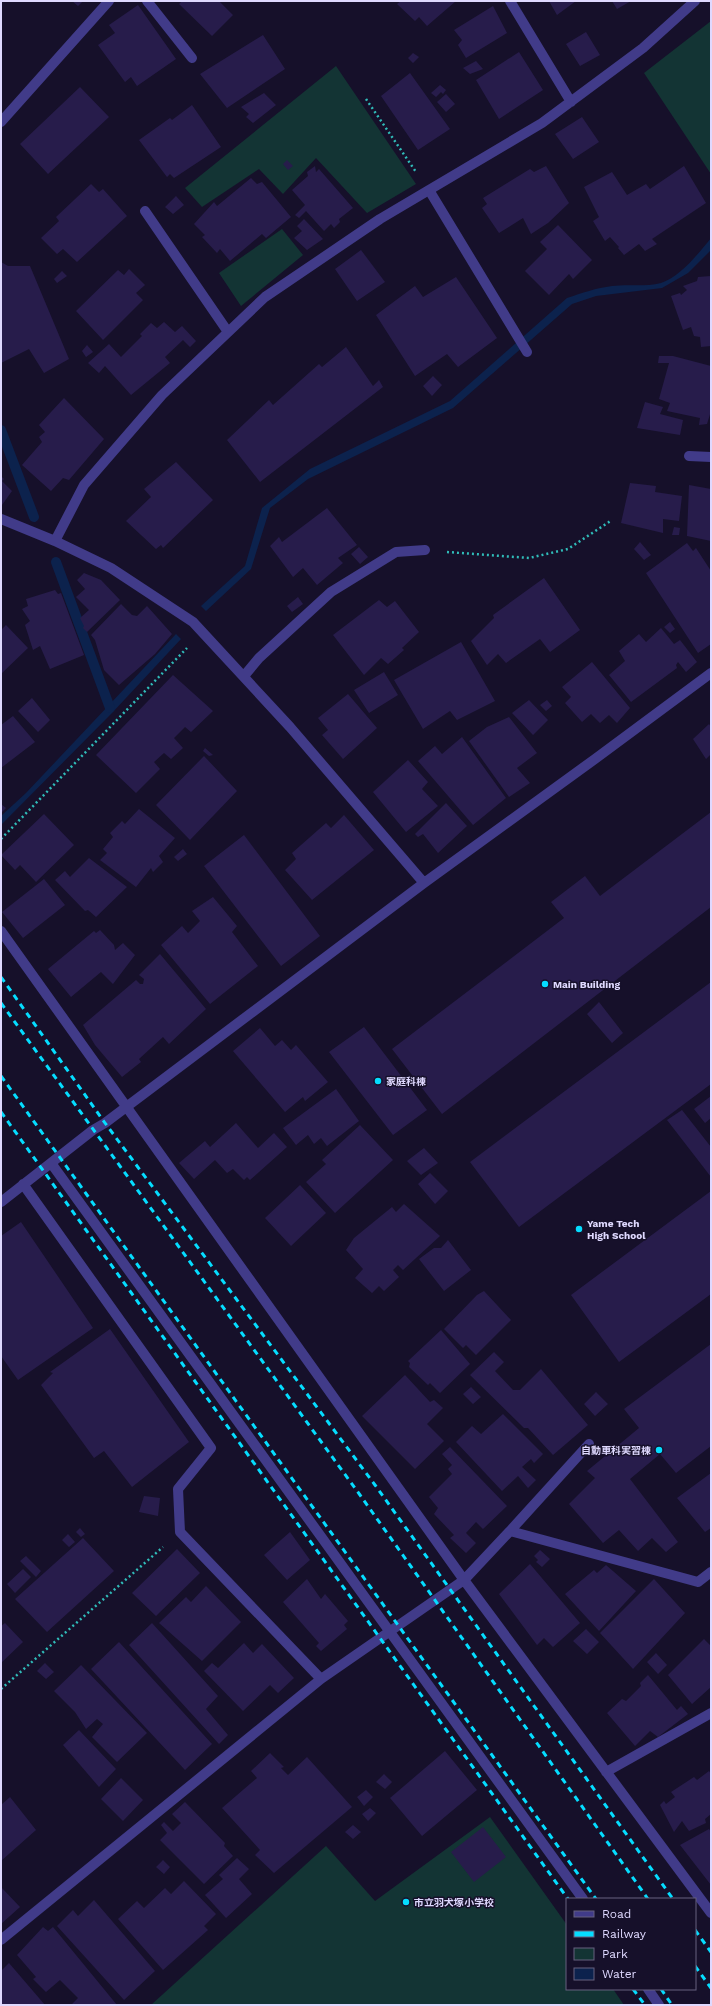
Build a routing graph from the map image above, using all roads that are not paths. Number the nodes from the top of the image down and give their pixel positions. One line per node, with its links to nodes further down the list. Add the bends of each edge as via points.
1 (109, 1): 7 (street)
2 (147, 1): 5 (street)
3 (510, 1): 6 (street)
4 (695, 1): 6 (street, via 643,48)
5 (192, 58)
6 (571, 102): 8 (street, via 542,123)
7 (1, 122)
8 (429, 190): 10 (street, via 380,219 265,297); 11 (street)
9 (145, 211): 10 (street)
10 (228, 332): 15 (street, via 162,395 84,485)
11 (527, 352)
12 (689, 456): 13 (street)
13 (711, 457)
14 (1, 519): 15 (street)
15 (56, 541): 18 (street, via 111,568 193,622)
16 (425, 550): 18 (street, via 396,552 331,592 259,658)
17 (711, 673): 19 (street)
18 (244, 676): 19 (street)
19 (424, 883): 21 (street)
20 (1, 931): 21 (street)
21 (125, 1107): 22 (street); 28 (street)
22 (51, 1163): 23 (street); 29 (street)
23 (23, 1184): 24 (street); 30 (street, via 211,1448 178,1488 180,1532)
24 (1, 1202)
25 (590, 1444): 26 (street)
26 (510, 1531): 27 (street, via 698,1582); 28 (street)
27 (711, 1572)
28 (464, 1580): 29 (street); 32 (street)
29 (390, 1631): 30 (street); 33 (street)
30 (321, 1679): 35 (street)
31 (711, 1713): 32 (street)
32 (606, 1772): 34 (street)
33 (582, 1898)
34 (711, 1913)
35 (1, 1940)
36 (649, 1990): 37 (street)
37 (659, 2005)

